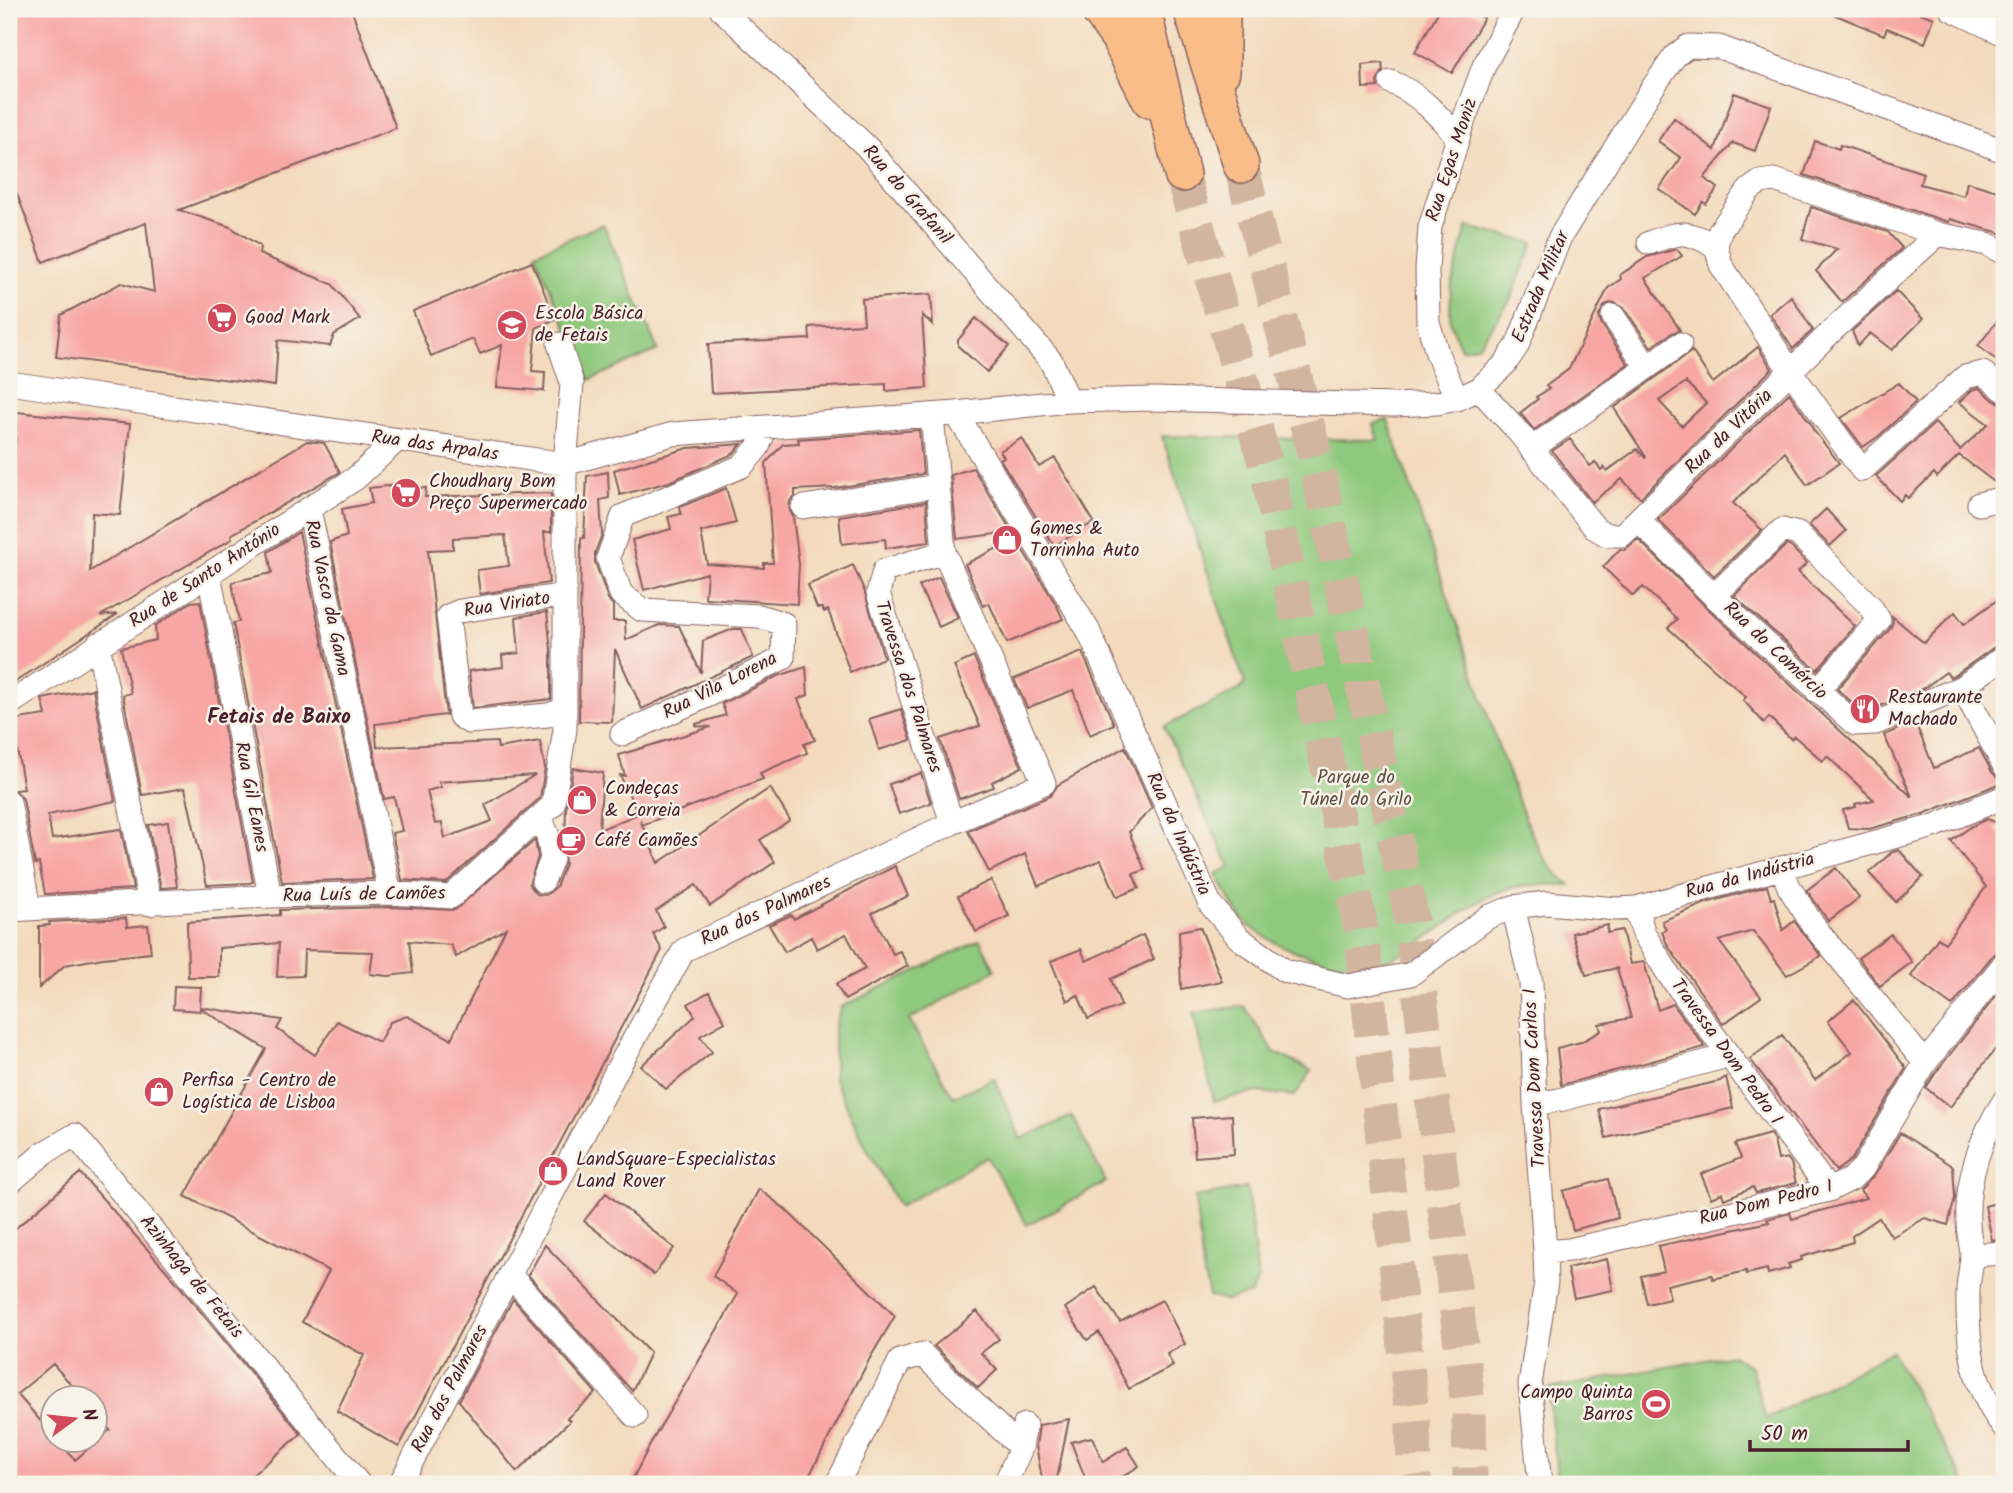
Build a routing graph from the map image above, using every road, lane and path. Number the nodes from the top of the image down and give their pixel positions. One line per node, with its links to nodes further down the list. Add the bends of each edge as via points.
1 (721, 9): 27 (street, Rua do Grafanil, via 867,147 1051,360)
2 (1098, 9): 3 (highway, via 1118,37 1178,162)
3 (1140, 9)
4 (1191, 9): 10 (highway)
5 (1222, 9): 10 (highway)
6 (1514, 9): 11 (street, Rua Egas Moniz, via 1484,66)
7 (1951, 9): 8 (street)
8 (2004, 34)
9 (1391, 82): 11 (street, via 1425,101)
10 (1223, 103): 13 (highway)
11 (1458, 138): 26 (street, Rua Egas Moniz, via 1430,227 1427,269 1428,322)
12 (2004, 151): 24 (street, Estrada Militar, via 1719,47 1688,46 1651,90 1560,237 1517,346)
13 (1241, 165)
14 (1938, 234): 16 (street, via 1774,180 1749,190 1720,231); 17 (street, via 1987,244); 22 (street, Rua da Vitória)
15 (1649, 243): 16 (street, via 1678,232)
16 (1716, 246): 22 (street, via 1721,265)
17 (2004, 253)
18 (1613, 316): 21 (street)
19 (559, 344): 33 (street, Rua Luís de Camões, via 572,383)
20 (1679, 344): 21 (street)
21 (1647, 367): 32 (street)
22 (1791, 372): 25 (street, via 1862,470 1965,377 1983,373); 39 (street, Rua da Vitória)
23 (9, 383): 31 (street, Rua das Arpalas)
24 (1479, 389): 26 (street, Estrada Militar); 32 (street, Rua da Vitória)
25 (2004, 390)
26 (1457, 399): 27 (street, Estrada Militar, via 1395,405)
27 (1069, 401): 28 (street, Rua das Arpalas)
28 (956, 413): 29 (street, Rua das Arpalas); 61 (street, Rua da Indústria, via 1088,630 1197,879 1210,904 1239,938 1285,971 1348,986 1411,974 1488,916)
29 (932, 415): 30 (street, Rua das Arpalas); 34 (street, Rua dos Palmares)
30 (766, 427): 33 (street, Rua das Arpalas, via 673,434); 50 (street, Rua Vila Lorena, via 758,447 742,466 623,516 608,558 621,594 642,610 759,616 784,624 783,658)
31 (396, 441): 33 (street, Rua das Arpalas); 38 (street, Rua de Santo António, via 356,478)
32 (1531, 449): 39 (street, Rua da Vitória, via 1595,528 1607,535 1622,535)
33 (565, 464): 42 (street, Rua Luís de Camões)
34 (937, 486): 37 (street); 40 (street, Rua dos Palmares)
35 (2004, 498): 36 (street)
36 (1979, 504)
37 (803, 507)
38 (309, 509): 41 (street, Rua de Santo António); 58 (street, Rua Vasco da Gama)
39 (1638, 520): 43 (street, Rua do Comércio)
40 (944, 552): 55 (street, Travessa dos Palmares, via 884,571 878,593); 55 (street, Rua dos Palmares, via 1044,783)
41 (209, 574): 44 (street, Rua de Santo António); 59 (street, Rua Gil Eanes)
42 (565, 596): 49 (street, Rua Luís de Camões); 49 (street, Rua Viriato, via 448,616 460,716 469,722 548,715)
43 (1714, 596): 47 (street, Rua do Comércio); 47 (street, via 1782,530 1798,534 1879,620)
44 (98, 644): 48 (street, Rua de Santo António); 60 (street)
45 (2004, 657): 46 (street, Rua do Comércio)
46 (1962, 687): 47 (street, Rua do Comércio, via 1866,725 1856,724); 51 (street)
47 (1817, 691)
48 (9, 704)
49 (565, 709): 54 (street, Rua Luís de Camões, via 553,806)
50 (622, 734)
51 (2004, 765)
52 (2003, 800): 56 (street, Rua da Indústria, via 1934,826)
53 (9, 802): 63 (street)
54 (540, 817): 57 (street, via 552,859); 58 (street, Rua Luís de Camões, via 451,897)
55 (952, 823): 74 (street, Rua dos Palmares, via 684,950)
56 (1782, 868): 62 (street, Rua da Indústria); 66 (street, via 1788,887 1813,925)
57 (543, 881)
58 (390, 893): 59 (street, Rua Luís de Camões)
59 (270, 897): 60 (street, Rua Luís de Camões)
60 (150, 904): 63 (street, Rua Luís de Camões)
61 (1513, 907): 62 (street, Rua da Indústria, via 1546,903); 68 (street, Travessa Dom Carlos I, via 1531,982)
62 (1636, 908): 65 (street, Travessa Dom Pedro I, via 1644,934 1662,964)
63 (19, 909)
64 (2004, 964): 66 (street, Rua Dom Pedro I)
65 (1728, 1056): 68 (street); 70 (street, Travessa Dom Pedro I)
66 (1924, 1063): 70 (street, Rua Dom Pedro I, via 1863,1168)
67 (2004, 1101): 73 (street, via 1983,1139 1972,1173 1968,1220)
68 (1535, 1104): 71 (street, Travessa Dom Carlos I)
69 (10, 1178): 77 (street, Azinhaga de Fetais, via 75,1135)
70 (1829, 1190): 71 (street, Rua Dom Pedro I, via 1569,1250)
71 (1545, 1251): 81 (street, Travessa Dom Carlos I, via 1546,1282 1530,1384)
72 (2003, 1254): 73 (street)
73 (1972, 1255): 76 (street, via 1968,1332 1972,1356 1979,1386)
74 (510, 1275): 75 (street); 78 (street, Rua dos Palmares)
75 (635, 1416)
76 (2004, 1427)
77 (359, 1484)
78 (400, 1484)
79 (837, 1484): 80 (street, via 900,1361 922,1354 1023,1436)
80 (1005, 1484)
81 (1541, 1484)

